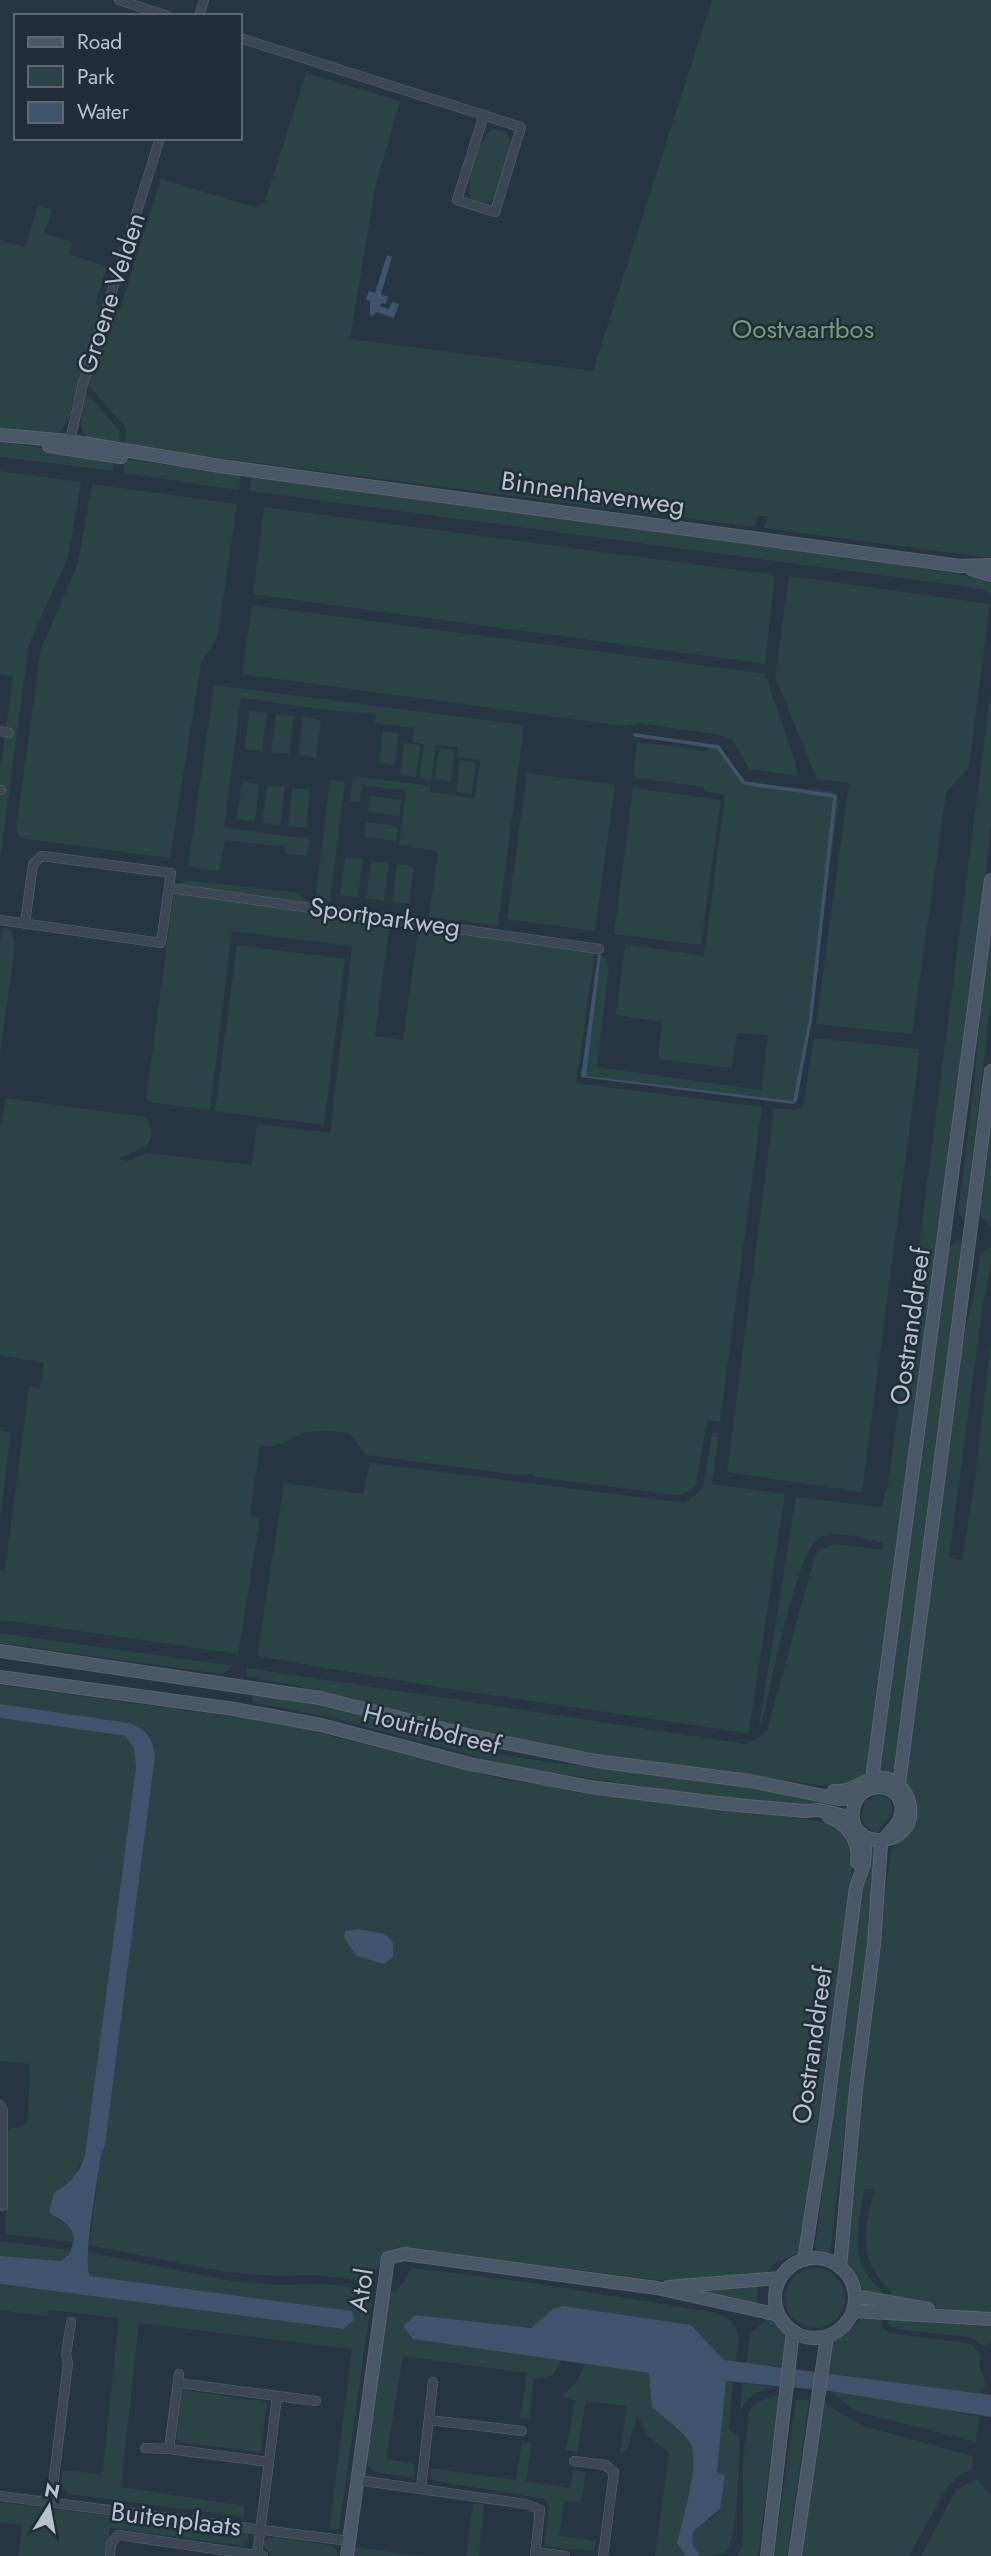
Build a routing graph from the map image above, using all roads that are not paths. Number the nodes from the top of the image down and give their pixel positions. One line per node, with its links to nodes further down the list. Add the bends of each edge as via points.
1 (119, 0): 2 (street)
2 (162, 14)
3 (242, 39): 4 (street)
4 (484, 115): 4 (street, via 457,200 495,212 522,127)
5 (159, 140): 7 (street, Groene Velden, via 82,387)
6 (0, 436): 7 (main road, Binnenhavenweg)
7 (69, 445): 9 (main road, Binnenhavenweg)
8 (991, 565): 9 (main road, Binnenhavenweg)
9 (960, 566): 10 (main road, Binnenhavenweg)
10 (991, 575)
11 (991, 880): 19 (main road, Oostranddreef)
12 (170, 888): 14 (street, via 161,943); 14 (street, via 171,873 42,856 33,864); 15 (street, Sportparkweg)
13 (0, 920): 14 (street)
14 (25, 924)
15 (599, 949)
16 (991, 1071): 20 (main road, Oostranddreef)
17 (0, 1651): 21 (main road, Houtribdreef, via 320,1698 596,1761 738,1779 839,1799)
18 (0, 1677): 22 (main road, Houtribdreef, via 321,1725 470,1764 590,1787)
19 (872, 1783): 20 (main road, via 885,1778); 21 (main road); 25 (main road, via 890,1789 902,1805)
20 (899, 1784): 25 (main road, via 909,1800 910,1813 907,1825)
21 (856, 1793): 23 (main road)
22 (804, 1811): 23 (main road, Houtribdreef, via 833,1811); 26 (main road, via 839,1821 848,1830 858,1849)
23 (853, 1818): 24 (main road)
24 (866, 1837): 25 (main road); 26 (main road, Oostranddreef)
25 (886, 1840): 30 (main road, Oostranddreef)
26 (856, 1887): 29 (main road, Oostranddreef)
27 (0, 2105): 28 (street)
28 (3, 2206)
29 (804, 2260): 30 (main road, via 823,2259); 31 (main road)
30 (840, 2267): 33 (main road)
31 (780, 2278): 32 (main road, Atol); 35 (main road, via 775,2296)
32 (657, 2288): 35 (main road, Atol); 50 (main road, Atol, via 404,2254 388,2258)
33 (855, 2296): 34 (main road); 36 (main road)
34 (853, 2311): 36 (main road); 40 (main road, via 843,2326)
35 (779, 2315): 39 (main road)
36 (955, 2317): 37 (main road)
37 (991, 2319)
38 (71, 2322): 53 (street)
39 (793, 2331): 40 (main road); 62 (main road)
40 (827, 2336): 63 (main road)
41 (433, 2382): 44 (street)
42 (277, 2396): 43 (street); 47 (street, via 178,2378); 49 (street, Buitenplaats)
43 (316, 2401)
44 (429, 2420): 45 (street); 51 (street)
45 (522, 2431)
46 (145, 2448): 47 (street)
47 (169, 2449): 49 (street)
48 (574, 2460): 61 (street, via 605,2465 614,2472)
49 (269, 2462): 54 (street, Buitenplaats)
50 (357, 2480): 51 (street); 55 (main road, Atol)
51 (421, 2488): 56 (street, via 540,2510)
52 (0, 2496): 53 (street, Buitenplaats)
53 (51, 2502): 54 (street, Buitenplaats)
54 (260, 2530): 55 (street, Buitenplaats); 57 (street, Buitenplaats)
55 (349, 2542): 59 (main road, Atol)
56 (535, 2554): 60 (street)
57 (260, 2555): 58 (street, Buitenplaats, via 118,2535)
58 (110, 2556)
59 (347, 2556)
60 (565, 2556)
61 (603, 2556)
62 (766, 2556)
63 (795, 2556)

